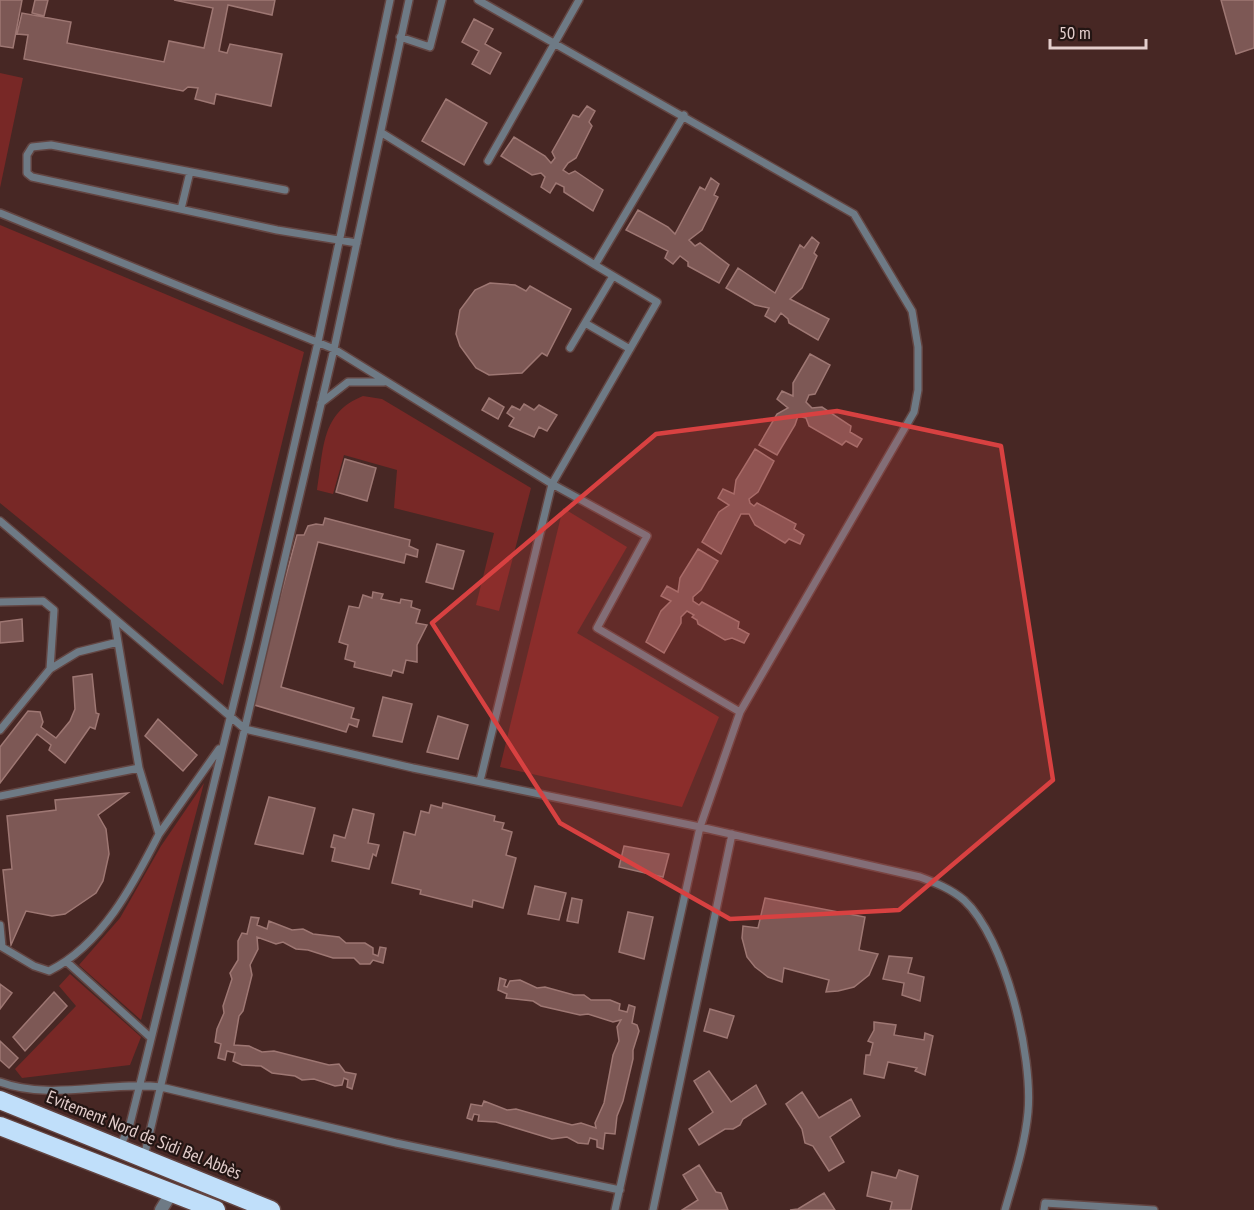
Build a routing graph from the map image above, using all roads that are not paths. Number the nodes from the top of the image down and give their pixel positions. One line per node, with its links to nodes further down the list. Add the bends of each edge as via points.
1 (390, 0): 15 (lane)
2 (409, 0): 6 (lane)
3 (442, 0): 6 (lane, via 430,47)
4 (478, 0): 7 (lane)
5 (579, 0): 7 (lane)
6 (400, 37): 9 (lane)
7 (555, 43): 8 (lane); 10 (lane)
8 (684, 115): 17 (lane); 32 (lane, via 854,214 912,311 918,347 914,412)
9 (382, 133): 16 (lane); 17 (lane)
10 (488, 161)
11 (190, 172): 12 (lane); 13 (lane); 13 (lane, via 51,145 32,147 27,155 27,173 33,177)
12 (285, 190)
13 (181, 209): 15 (lane)
14 (0, 213): 20 (lane)
15 (339, 239): 16 (lane); 20 (lane)
16 (357, 243): 23 (lane)
17 (596, 265): 18 (lane)
18 (614, 276): 19 (lane); 22 (lane, via 657,302)
19 (585, 323): 21 (lane); 22 (lane)
20 (318, 342): 23 (lane); 33 (lane)
21 (570, 348)
22 (630, 349): 26 (lane)
23 (334, 350): 24 (lane); 25 (lane)
24 (386, 382): 25 (lane, via 348,382); 26 (lane)
25 (321, 403): 34 (lane)
26 (552, 484): 32 (lane, via 647,536 597,628); 38 (lane)
27 (0, 521): 29 (lane)
28 (0, 603): 31 (lane, via 43,601 54,610)
29 (114, 618): 30 (lane); 33 (lane)
30 (118, 642): 31 (lane, via 78,652); 37 (lane)
31 (50, 669): 35 (lane)
32 (740, 712): 40 (lane)
33 (229, 716): 34 (lane); 36 (lane)
34 (244, 729): 38 (lane); 48 (lane)
35 (0, 730)
36 (223, 744): 41 (lane); 45 (lane)
37 (139, 768): 39 (lane); 41 (lane)
38 (480, 781): 40 (lane)
39 (0, 796)
40 (700, 827): 42 (lane); 52 (lane)
41 (159, 834): 44 (lane, via 114,912)
42 (732, 834): 58 (lane); 59 (lane, via 920,877 946,887 975,913 996,949 1008,986 1029,1080 1028,1112)
43 (0, 925): 44 (lane, via 2,947 34,966 49,971)
44 (68, 962): 45 (lane)
45 (152, 1038): 46 (lane)
46 (140, 1084): 47 (lane, via 32,1090); 48 (lane); 50 (lane)
47 (1, 1087): 50 (highway, Evitement Nord de Sidi Bel Abbès)
48 (161, 1087): 51 (lane); 52 (lane, via 396,1143)
49 (0, 1126): 53 (highway)
50 (119, 1149): 51 (highway, Evitement Nord de Sidi Bel Abbès)
51 (144, 1159): 56 (highway, Evitement Nord de Sidi Bel Abbès)
52 (620, 1190): 57 (lane)
53 (172, 1192): 54 (street); 55 (highway)
54 (161, 1210)
55 (216, 1210)
56 (271, 1210)
57 (615, 1210)
58 (653, 1210)
59 (1005, 1210)
60 (1044, 1210): 61 (lane, via 1046,1203)
61 (1154, 1210)

